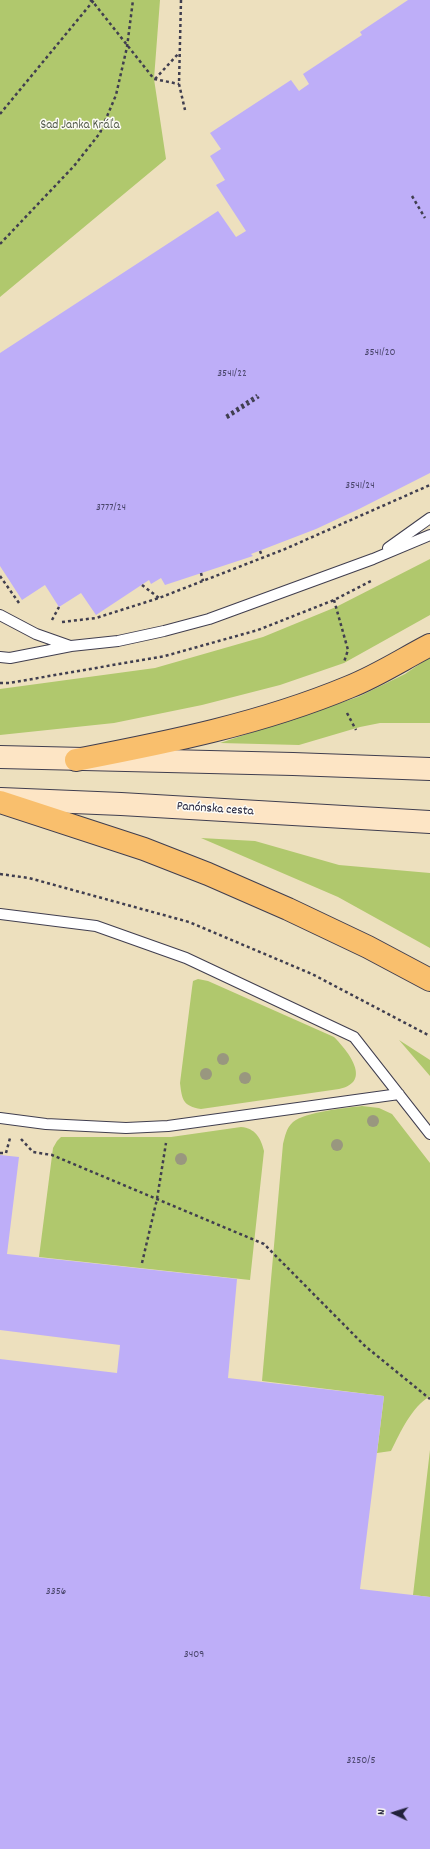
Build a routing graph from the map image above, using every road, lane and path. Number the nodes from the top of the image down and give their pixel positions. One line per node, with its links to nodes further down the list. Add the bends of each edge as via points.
1 (90, 0): 4 (path)
2 (133, 0): 5 (path)
3 (181, 0): 6 (path)
4 (93, 1): 5 (path); 10 (path)
5 (127, 47): 7 (path); 13 (path, via 116,95 100,133 74,166)
6 (180, 53): 7 (path); 8 (path)
7 (154, 79): 8 (path)
8 (178, 84): 9 (path)
9 (185, 110)
10 (0, 114)
11 (412, 196): 12 (path)
12 (425, 218)
13 (0, 244)
14 (258, 396): 15 (path)
15 (227, 417)
16 (430, 485): 24 (path, via 285,549)
17 (430, 518): 21 (lane)
18 (430, 535): 21 (lane)
19 (260, 551): 20 (path)
20 (262, 556)
21 (373, 559): 32 (lane, via 209,619 118,641)
22 (201, 573): 24 (path)
23 (0, 576): 28 (path)
24 (203, 581): 26 (path)
25 (142, 585): 26 (path)
26 (160, 598): 29 (path, via 96,618 50,624)
27 (334, 600): 34 (path, via 348,650)
28 (20, 606)
29 (59, 607)
30 (0, 615): 32 (lane, via 36,634)
31 (430, 645): 38 (main road, via 350,687 266,717 182,740)
32 (72, 646): 33 (lane, via 10,658)
33 (0, 657)
34 (344, 663)
35 (351, 709): 36 (path, via 346,712)
36 (356, 730)
37 (0, 757): 38 (main road)
38 (76, 760): 39 (main road, via 292,764)
39 (430, 770)
40 (0, 799): 42 (main road, Panónska cesta)
41 (0, 802): 45 (main road, via 144,849 208,874 368,947)
42 (430, 822)
43 (0, 874): 46 (path, via 29,878 189,922 312,974)
44 (0, 914): 47 (lane, via 96,926 186,958 354,1037)
45 (430, 980)
46 (430, 1036)
47 (399, 1094): 49 (lane); 50 (lane)
48 (0, 1118): 49 (lane, via 46,1124)
49 (168, 1126): 54 (path)
50 (430, 1134)
51 (15, 1136): 53 (path, via 10,1135 6,1153)
52 (19, 1138): 54 (path, via 33,1152 52,1155)
53 (0, 1153)
54 (157, 1199): 55 (path); 56 (path, via 264,1244 365,1346)
55 (142, 1263)
56 (430, 1399)

